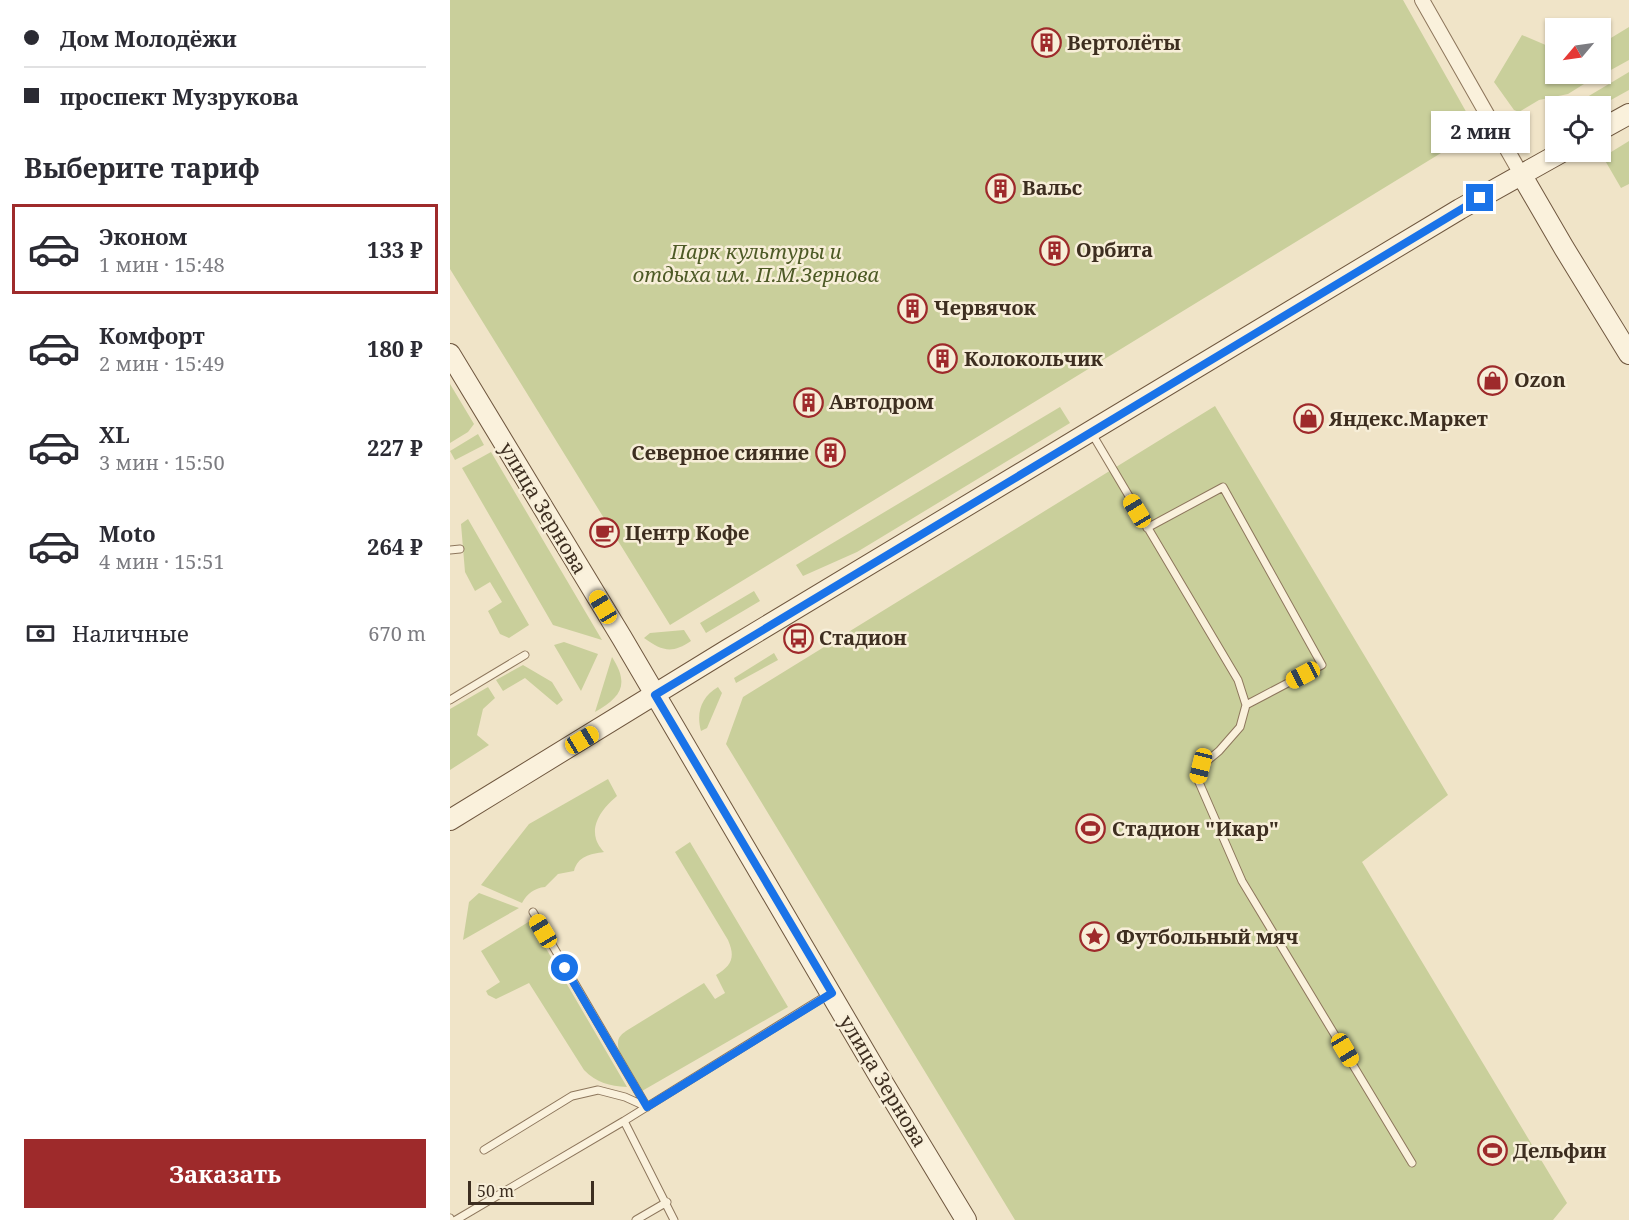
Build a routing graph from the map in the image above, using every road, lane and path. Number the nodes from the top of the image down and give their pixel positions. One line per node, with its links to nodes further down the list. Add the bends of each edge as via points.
1 (1422, 0): 5 (street)
2 (1629, 114): 3 (main road)
3 (1611, 124)
4 (1545, 161): 5 (main road)
5 (1521, 174): 7 (main road); 8 (main road)
6 (450, 354): 13 (main road, улица Зернова)
7 (1629, 354)
8 (1091, 432): 9 (lane); 13 (main road)
9 (1148, 528): 15 (lane, via 1238,680); 15 (lane, via 1223,487 1322,664)
10 (460, 549): 11 (lane)
11 (450, 550)
12 (525, 656): 14 (lane)
13 (655, 695): 16 (main road); 18 (main road, улица Зернова)
14 (450, 700)
15 (1246, 705): 22 (lane, via 1240,727 1201,766 1198,780 1203,797 1242,880)
16 (451, 823)
17 (532, 912): 19 (lane)
18 (832, 993): 19 (lane); 27 (main road, улица Зернова)
19 (647, 1107): 20 (lane); 21 (lane, via 625,1096 598,1090 572,1096)
20 (624, 1121): 23 (lane); 24 (lane)
21 (484, 1150)
22 (1412, 1163)
23 (667, 1202): 25 (lane); 26 (lane)
24 (456, 1220)
25 (636, 1220)
26 (674, 1220)
27 (966, 1220)

